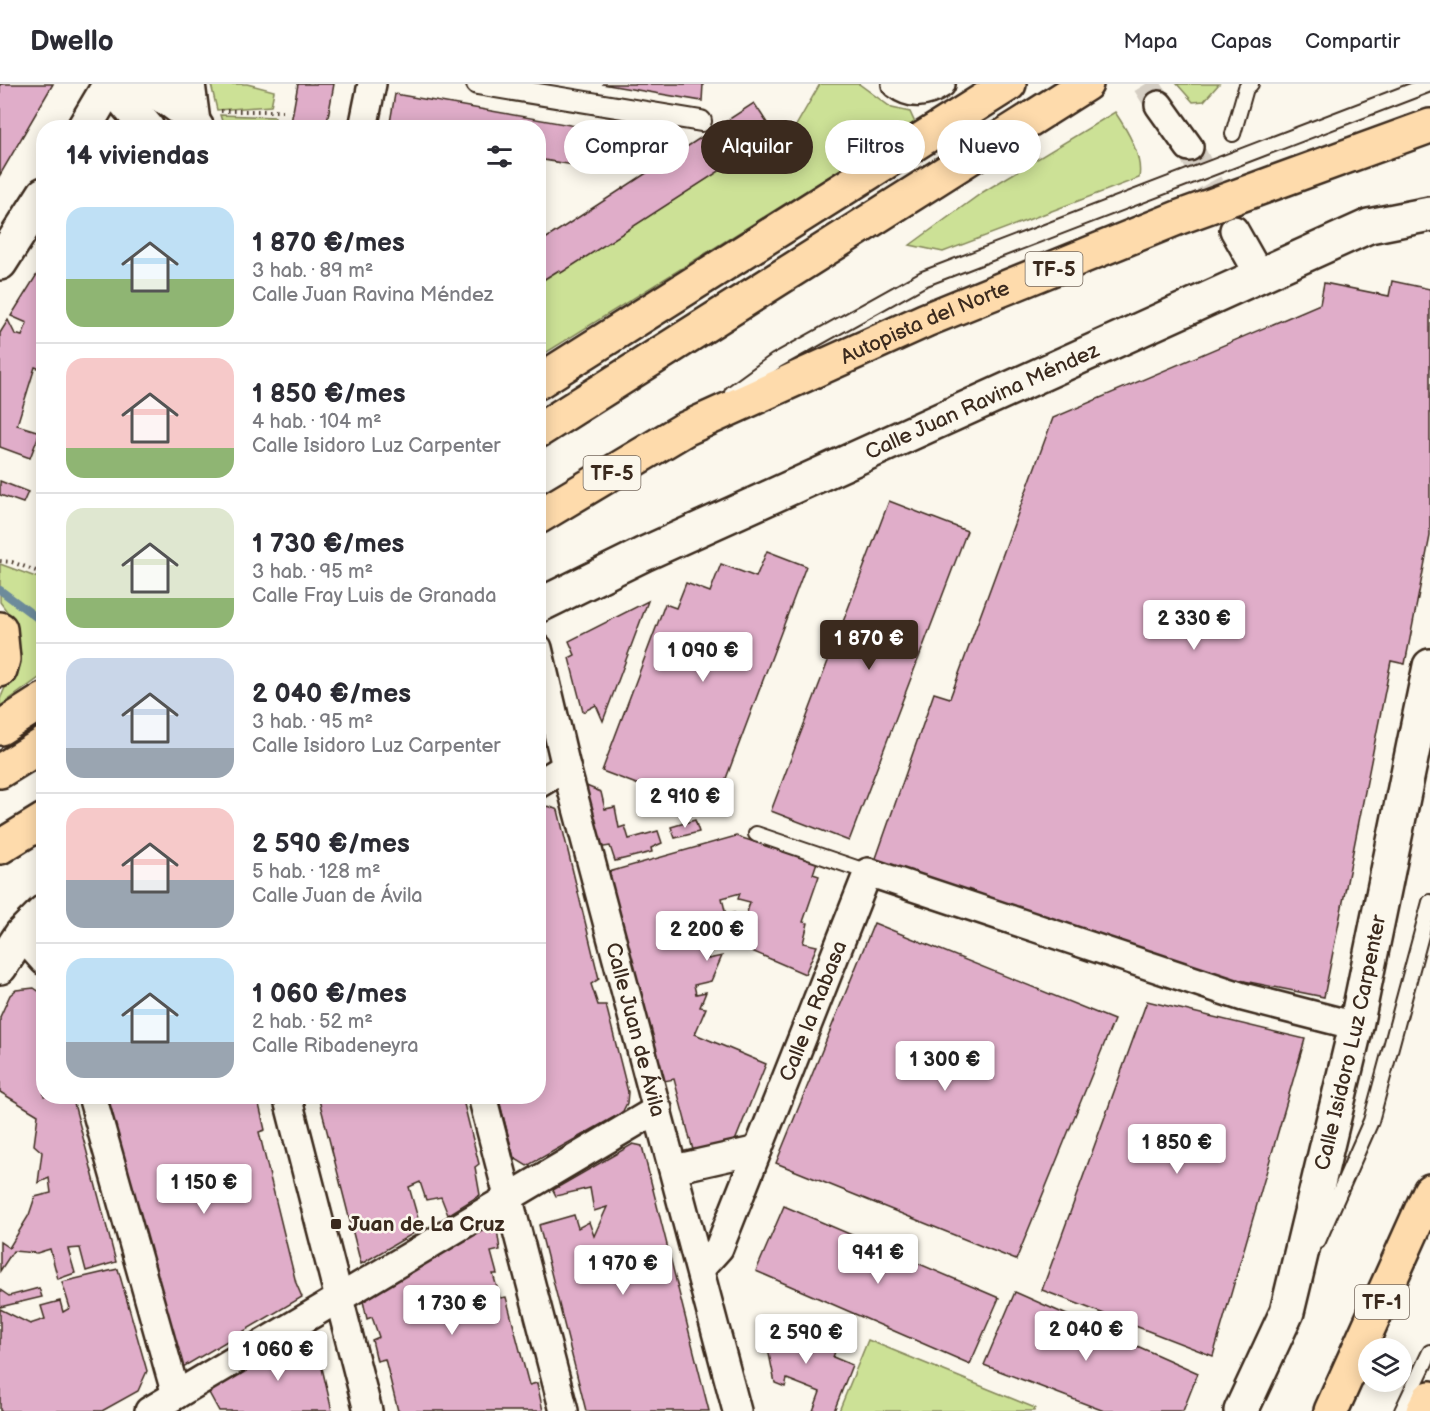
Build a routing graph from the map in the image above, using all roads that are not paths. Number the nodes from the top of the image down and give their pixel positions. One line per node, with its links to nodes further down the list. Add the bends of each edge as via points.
1 (110, 84): 11 (street, via 151,89); 12 (street); 13 (street)
2 (372, 84): 14 (street)
3 (477, 84): 15 (street)
4 (896, 84): 5 (street, via 906,92 929,92)
5 (941, 84)
6 (1009, 84): 24 (highway)
7 (1086, 84): 25 (highway)
8 (1251, 84): 17 (lane, via 1246,88)
9 (1430, 84): 26 (lane, via 923,279 776,361)
10 (1159, 105): 18 (street)
11 (192, 111)
12 (89, 120)
13 (140, 120)
14 (365, 120)
15 (701, 121)
16 (1430, 126): 26 (highway, Autopista del Norte / TF-5, via 1180,218 926,320)
17 (1233, 134)
18 (1189, 147)
19 (36, 207): 22 (street)
20 (1430, 214): 23 (street, Calle Juan Ravina Méndez, via 1369,226)
21 (1234, 230): 23 (street)
22 (0, 263)
23 (1260, 276): 28 (street, Calle Juan Ravina Méndez, via 644,554)
24 (546, 377)
25 (546, 425)
26 (685, 429): 27 (highway, Autopista del Norte / TF-5)
27 (546, 512)
28 (546, 602)
29 (0, 629): 31 (highway)
30 (1430, 666): 46 (street, Calle Isidoro Luz Carpenter)
31 (0, 670)
32 (546, 682): 36 (street, Calle Juan de Ávila)
33 (36, 705): 34 (highway)
34 (0, 728)
35 (36, 749): 37 (highway)
36 (566, 767): 38 (street); 50 (street, Calle Juan de Ávila)
37 (0, 771)
38 (546, 779)
39 (36, 826): 41 (highway)
40 (756, 834): 42 (lane)
41 (4, 850)
42 (868, 872): 46 (street, via 1243,997); 51 (street, Calle la Rabasa)
43 (1430, 902): 57 (lane, via 1371,1121)
44 (32, 923): 45 (street)
45 (0, 967)
46 (1356, 1026): 57 (street, Calle Isidoro Luz Carpenter)
47 (94, 1104): 59 (street)
48 (289, 1104): 56 (street)
49 (484, 1104): 54 (street)
50 (658, 1109): 52 (street, Calle Juan de Ávila); 54 (street)
51 (758, 1150): 52 (street); 55 (street, Calle la Rabasa, via 719,1248)
52 (674, 1169): 55 (street, Calle Juan de Ávila)
53 (1430, 1191): 66 (highway, TF-1)
54 (508, 1195): 56 (street); 63 (street)
55 (701, 1268): 64 (street, Calle Juan de Ávila)
56 (339, 1297): 59 (street); 62 (street)
57 (1287, 1312): 65 (street, Calle Isidoro Luz Carpenter)
58 (1430, 1352): 67 (lane)
59 (176, 1395): 61 (street)
60 (1430, 1398): 68 (highway)
61 (149, 1411)
62 (368, 1411)
63 (564, 1411)
64 (737, 1411)
65 (1241, 1411)
66 (1331, 1411)
67 (1402, 1411)
68 (1423, 1411)

